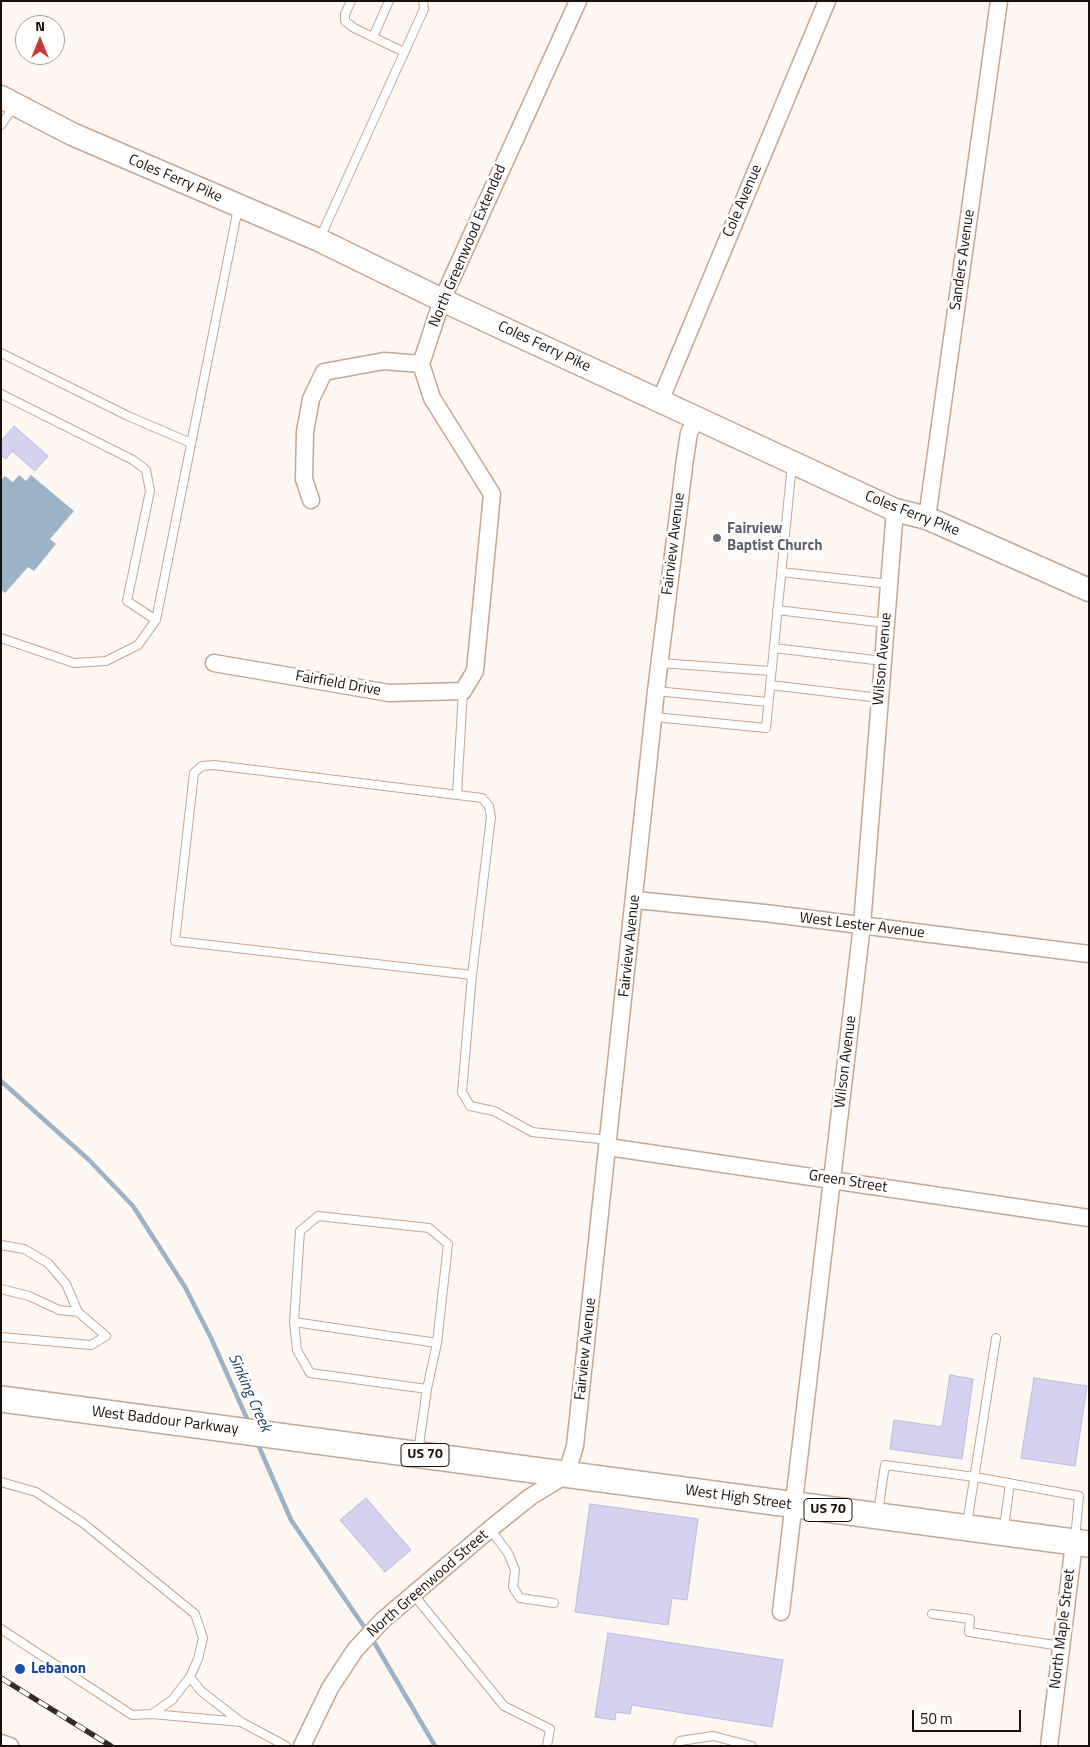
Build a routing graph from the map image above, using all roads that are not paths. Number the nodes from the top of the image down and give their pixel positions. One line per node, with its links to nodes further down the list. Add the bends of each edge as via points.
1 (351, 1): 7 (lane, via 345,14 346,21)
2 (389, 1): 7 (lane)
3 (424, 1): 8 (lane, via 424,9)
4 (578, 1): 13 (street, North Greenwood Extended)
5 (827, 1): 17 (street, Cole Avenue)
6 (999, 1): 23 (street, Sanders Avenue)
7 (373, 37): 8 (lane)
8 (404, 52): 12 (lane)
9 (8, 101): 10 (lane); 11 (street, Coles Ferry Pike, via 72,134)
10 (1, 125)
11 (238, 206): 12 (street, Coles Ferry Pike); 19 (lane)
12 (319, 240): 13 (street, Coles Ferry Pike)
13 (442, 300): 15 (street, North Greenwood Extended); 17 (street, Coles Ferry Pike)
14 (1, 353): 19 (lane)
15 (421, 364): 21 (street, via 384,361 324,372 311,399 305,432 304,479); 37 (street, via 432,398 492,494 475,671)
16 (1, 394): 28 (lane, via 133,460 146,470 150,491 127,601)
17 (660, 400): 18 (street, Coles Ferry Pike)
18 (696, 418): 20 (street, Coles Ferry Pike); 33 (street, Fairview Avenue, via 684,459)
19 (191, 444): 28 (lane)
20 (792, 462): 22 (street, Coles Ferry Pike); 24 (lane)
21 (311, 500)
22 (895, 510): 23 (street, Coles Ferry Pike); 25 (street, Wilson Avenue)
23 (927, 518): 26 (street, Coles Ferry Pike)
24 (781, 572): 25 (lane); 27 (lane)
25 (889, 584): 29 (street, Wilson Avenue)
26 (1089, 590)
27 (777, 610): 29 (lane); 31 (lane)
28 (156, 620): 30 (lane, via 138,645 106,661 74,662)
29 (886, 624): 32 (street, Wilson Avenue)
30 (1, 638)
31 (774, 648): 32 (lane); 35 (lane)
32 (883, 661): 39 (street, Wilson Avenue)
33 (660, 662): 35 (lane); 38 (street, Fairview Avenue)
34 (214, 663): 37 (street, Fairfield Drive, via 390,693)
35 (771, 671): 36 (lane)
36 (770, 685): 39 (lane); 40 (lane)
37 (463, 691): 42 (lane)
38 (656, 691): 40 (lane); 41 (street, Fairview Avenue)
39 (880, 698): 44 (street, Wilson Avenue)
40 (768, 702): 41 (lane, via 766,728)
41 (654, 717): 43 (street, Fairview Avenue)
42 (456, 794): 46 (lane, via 482,798 489,806 491,817); 46 (lane, via 202,766 194,773 175,942)
43 (636, 900): 44 (street, West Lester Avenue); 47 (street, Fairview Avenue)
44 (862, 926): 45 (street, West Lester Avenue); 48 (street, Wilson Avenue)
45 (1089, 954)
46 (472, 975): 47 (lane, via 462,1078 462,1092 470,1106 494,1111 532,1132)
47 (608, 1144): 48 (street, Green Street); 60 (street, Fairview Avenue, via 575,1446)
48 (832, 1181): 49 (street, Green Street); 64 (street, Wilson Avenue)
49 (1089, 1218)
50 (1, 1245): 52 (lane, via 24,1249 48,1263 66,1284)
51 (1, 1290): 52 (lane, via 29,1296 59,1310)
52 (78, 1312): 54 (lane, via 106,1336 92,1345)
53 (294, 1322): 56 (lane); 56 (lane, via 300,1231 318,1216 429,1228 448,1244); 57 (lane, via 297,1350 310,1373)
54 (1, 1338)
55 (996, 1338): 61 (lane)
56 (437, 1343): 57 (lane)
57 (427, 1388): 59 (lane)
58 (1, 1399): 59 (main road, West Baddour Parkway / US 70)
59 (418, 1454): 60 (main road, West Baddour Parkway / US 70)
60 (566, 1475): 64 (main road, West High Street / US 70); 67 (street, North Greenwood Street, via 530,1497)
61 (975, 1477): 63 (lane); 65 (lane, via 885,1466); 66 (lane)
62 (1, 1482): 76 (lane, via 36,1492 83,1523 196,1614 203,1638)
63 (1010, 1483): 68 (lane); 69 (lane, via 1079,1496)
64 (794, 1506): 65 (main road, West High Street / US 70); 72 (street, Wilson Avenue)
65 (877, 1516): 66 (main road, West High Street / US 70)
66 (967, 1528): 68 (main road, West High Street / US 70)
67 (490, 1529): 70 (street, North Greenwood Street); 71 (lane, via 508,1553 515,1570 513,1588 520,1598)
68 (1003, 1533): 69 (main road, West High Street / US 70)
69 (1082, 1544): 75 (street, North Maple Street)
70 (413, 1594): 82 (street, North Greenwood Street, via 355,1650 330,1688); 83 (lane, via 504,1706 550,1729)
71 (554, 1603)
72 (781, 1612)
73 (932, 1614): 75 (lane, via 970,1619 969,1632)
74 (1, 1629): 77 (lane, via 132,1715)
75 (1061, 1646): 86 (street, North Maple Street)
76 (190, 1677): 77 (lane, via 172,1700); 78 (lane)
77 (152, 1714): 78 (lane)
78 (241, 1722): 81 (lane)
79 (1, 1743): 80 (street)
80 (10, 1746)
81 (286, 1746)
82 (302, 1746)
83 (547, 1746)
84 (678, 1746): 85 (lane, via 680,1742 713,1736)
85 (752, 1746)
86 (1049, 1746)

